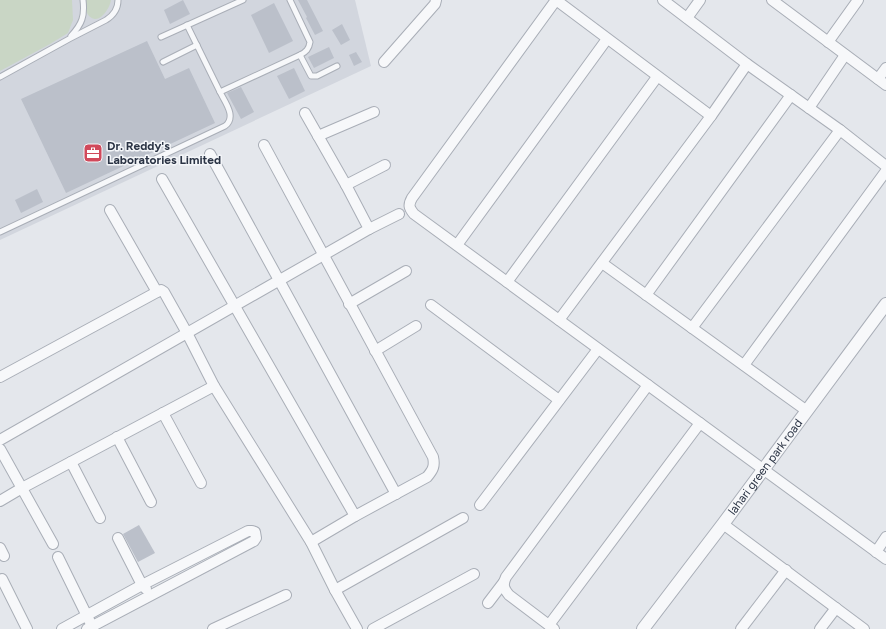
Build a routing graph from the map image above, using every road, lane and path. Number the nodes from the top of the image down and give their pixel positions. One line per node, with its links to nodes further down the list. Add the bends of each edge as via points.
1 (83, 0): 13 (lane, via 84,17)
2 (118, 0): 13 (lane, via 112,16)
3 (243, 0): 12 (lane)
4 (290, 0): 18 (lane, via 310,42 306,52)
5 (556, 0): 15 (street); 47 (street, via 409,203 414,214)
6 (663, 0): 11 (street)
7 (700, 0): 11 (street)
8 (858, 0): 16 (street)
9 (438, 1): 21 (street)
10 (776, 1): 16 (street)
11 (687, 18): 22 (street)
12 (187, 25): 14 (lane); 17 (lane)
13 (69, 38): 26 (lane)
14 (161, 38)
15 (607, 39): 25 (street); 47 (street)
16 (828, 42): 19 (street)
17 (197, 45): 20 (lane); 28 (lane)
18 (300, 55): 23 (lane, via 311,76 317,76); 28 (lane)
19 (845, 55): 27 (street); 30 (street)
20 (163, 62)
21 (384, 62)
22 (746, 64): 29 (street); 33 (street)
23 (336, 66)
24 (886, 68): 27 (street)
25 (657, 76): 33 (street); 52 (street)
26 (0, 77)
27 (882, 82)
28 (220, 92): 46 (lane, via 230,114 230,120 225,126)
29 (791, 95): 30 (street); 54 (street)
30 (808, 108): 34 (street)
31 (374, 112): 35 (street)
32 (305, 113): 35 (street)
33 (710, 116): 49 (street)
34 (840, 130): 39 (street); 61 (street)
35 (318, 136): 42 (street)
36 (264, 145): 48 (street)
37 (210, 154): 51 (street)
38 (385, 165): 42 (street)
39 (886, 166)
40 (886, 171): 65 (street)
41 (162, 179): 58 (street)
42 (346, 185): 45 (street)
43 (110, 210): 53 (street)
44 (399, 214): 45 (street)
45 (369, 229): 48 (street)
46 (0, 232)
47 (457, 245): 52 (street)
48 (323, 257): 51 (street); 55 (street)
49 (602, 263): 54 (street); 59 (street)
50 (406, 271): 55 (street)
51 (280, 282): 58 (street); 80 (street)
52 (507, 282): 59 (street)
53 (157, 292): 62 (street, via 164,292); 66 (street)
54 (646, 294): 61 (street)
55 (349, 304): 64 (street)
56 (431, 304): 69 (street)
57 (886, 304): 70 (street, lahari green park road)
58 (235, 307): 62 (street); 84 (street)
59 (559, 320): 63 (street)
60 (416, 326): 64 (street)
61 (692, 328): 65 (street)
62 (187, 333): 68 (street); 74 (street)
63 (598, 349): 67 (street); 69 (street)
64 (375, 351): 80 (street, via 433,457 432,471 427,477)
65 (744, 365): 70 (street)
66 (0, 377)
67 (648, 385): 72 (street); 98 (street)
68 (214, 386): 71 (street); 90 (street)
69 (559, 400): 83 (street)
70 (807, 411): 77 (street, lahari green park road)
71 (163, 413): 73 (street); 78 (street)
72 (700, 423): 77 (street); 106 (street)
73 (118, 437): 76 (street); 82 (street)
74 (0, 440)
75 (0, 449): 79 (street)
76 (71, 462): 79 (street); 85 (street)
77 (763, 469): 87 (street, lahari green park road); 92 (street)
78 (202, 483)
79 (22, 488): 81 (street); 91 (street)
80 (396, 494): 84 (street)
81 (0, 501)
82 (152, 502)
83 (480, 505)
84 (355, 516): 90 (street)
85 (100, 518)
86 (462, 518): 100 (street)
87 (723, 524): 95 (street); 113 (street, lahari green park road)
88 (118, 538): 99 (street)
89 (886, 538): 92 (street)
90 (311, 542): 100 (street)
91 (52, 544)
92 (876, 552): 94 (street)
93 (58, 557): 105 (street)
94 (886, 559)
95 (786, 570): 104 (street); 114 (street)
96 (474, 574): 112 (street)
97 (2, 579): 108 (street)
98 (504, 582): 103 (street); 106 (street, via 504,588 509,595)
99 (142, 585): 102 (street); 102 (street, via 248,531 255,532 254,541); 105 (street)
100 (335, 590): 111 (street)
101 (286, 595): 110 (street)
102 (151, 596): 107 (street)
103 (488, 603)
104 (836, 608): 115 (street); 116 (street)
105 (87, 616): 107 (street); 109 (street)
106 (552, 627)
107 (91, 628)
108 (27, 629)
109 (62, 629)
110 (213, 629)
111 (357, 629)
112 (373, 629)
113 (642, 629)
114 (741, 629)
115 (820, 629)
116 (864, 629)

